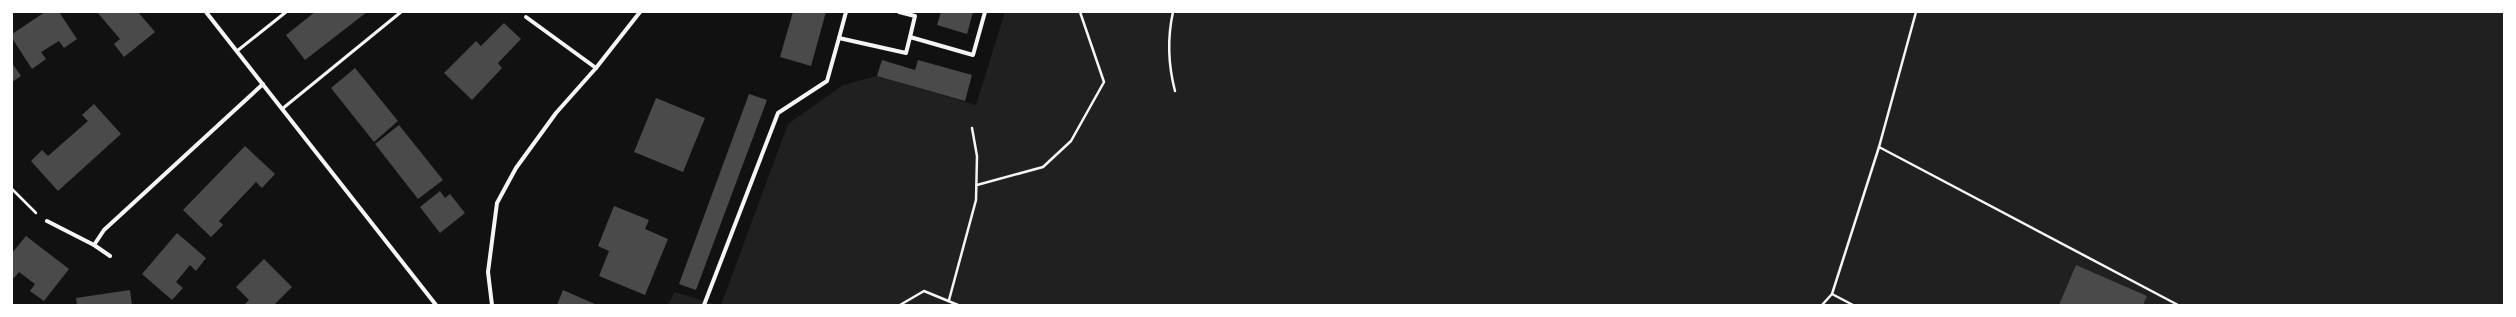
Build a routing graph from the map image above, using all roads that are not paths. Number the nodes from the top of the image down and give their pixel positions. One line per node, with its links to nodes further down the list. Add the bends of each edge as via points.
1 (206, 12): 11 (street)
2 (286, 12): 11 (lane)
3 (401, 12): 14 (lane)
4 (640, 12): 12 (street)
5 (846, 12): 10 (street)
6 (899, 12): 9 (street, via 915,16)
7 (985, 12): 9 (street, via 973,55)
8 (526, 17): 12 (street)
9 (910, 37): 10 (street, via 906,53)
10 (839, 38): 20 (street, via 827,81 778,113)
11 (237, 51): 13 (street)
12 (596, 68): 19 (street, via 556,113 516,168 497,203 488,272)
13 (263, 84): 14 (street); 16 (street, via 104,230)
14 (282, 108): 18 (street)
15 (47, 221): 16 (street)
16 (94, 245): 17 (street)
17 (110, 256)
18 (436, 305)
19 (492, 305)
20 (704, 305)

